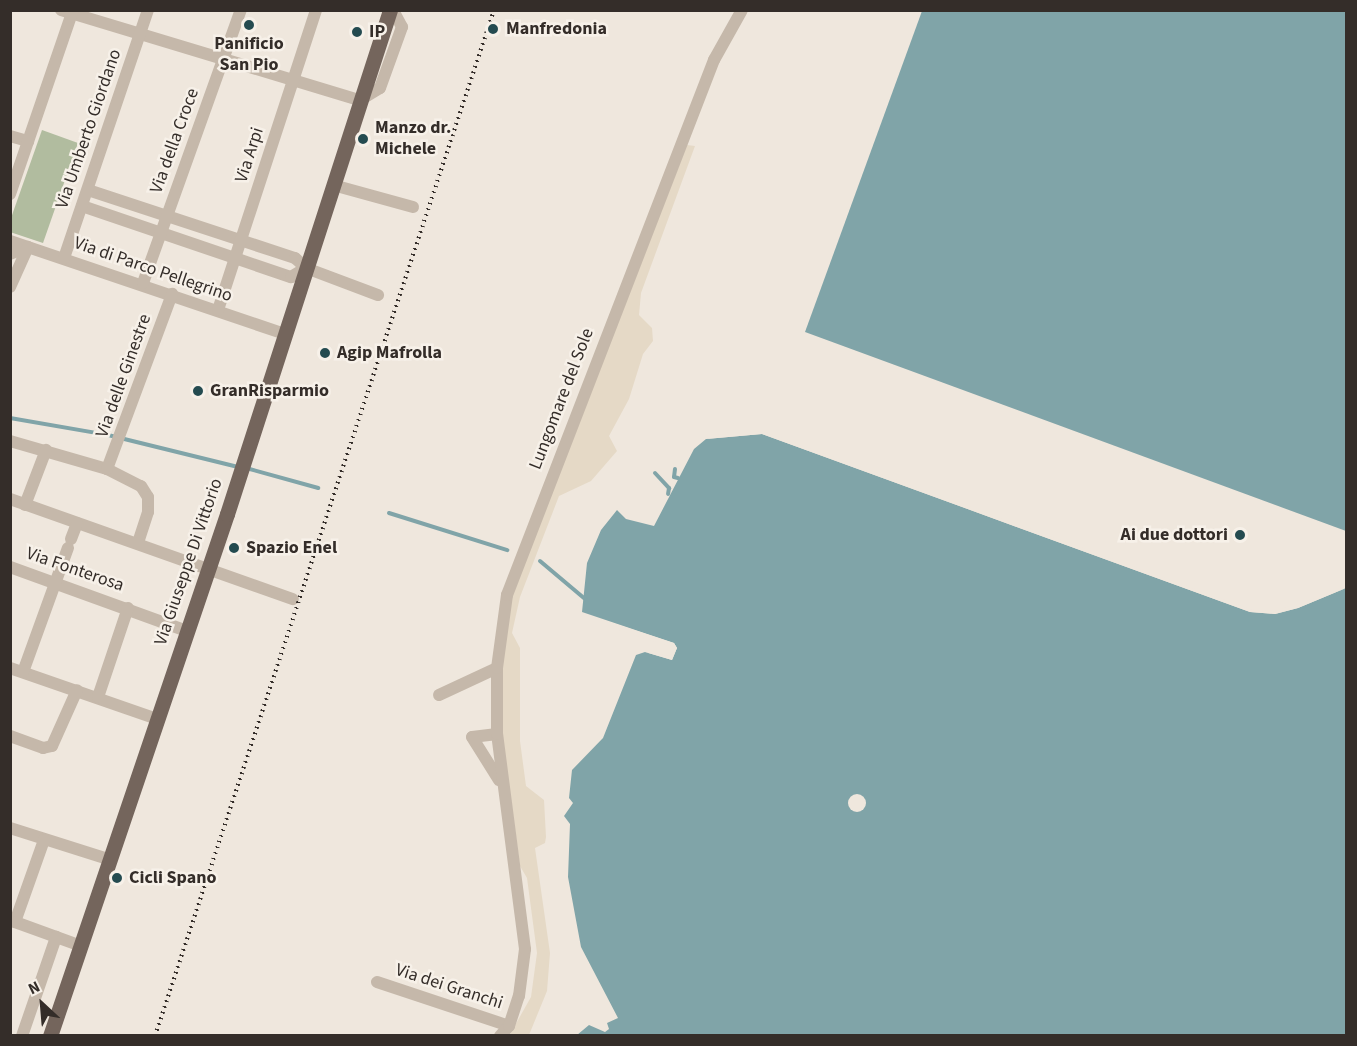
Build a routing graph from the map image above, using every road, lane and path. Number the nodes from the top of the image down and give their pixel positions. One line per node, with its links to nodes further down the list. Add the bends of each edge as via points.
1 (148, 10): 7 (street, Via Umberto Giordano)
2 (241, 10): 8 (street, Via della Croce)
3 (316, 10): 9 (street, Via Arpi)
4 (392, 10): 10 (main road, Via Giuseppe Di Vittorio)
5 (742, 10): 46 (street, Lungomare del Sole, via 720,46 703,87 515,568 507,595)
6 (68, 12): 7 (street); 12 (street)
7 (140, 34): 8 (street); 14 (street, Via Umberto Giordano)
8 (223, 59): 9 (street); 18 (street, Via della Croce)
9 (293, 81): 10 (street); 20 (street, Via Arpi)
10 (360, 100): 13 (main road, Via Giuseppe Di Vittorio)
11 (10, 136): 12 (street)
12 (28, 141): 15 (street)
13 (333, 185): 17 (street); 26 (main road, Via Giuseppe Di Vittorio)
14 (88, 190): 16 (street, Via Umberto Giordano); 18 (street)
15 (10, 194)
16 (82, 206): 19 (street); 24 (street, Via Umberto Giordano)
17 (413, 207)
18 (167, 215): 19 (street, Via della Croce); 20 (street)
19 (160, 232): 25 (street); 27 (street, Via della Croce)
20 (241, 240): 25 (street, Via Arpi); 26 (street, via 295,258)
21 (10, 241): 22 (street, Via di Parco Pellegrino)
22 (28, 247): 23 (street); 24 (street, Via di Parco Pellegrino); 28 (street)
23 (10, 254)
24 (64, 258): 27 (street, Via di Parco Pellegrino)
25 (236, 258): 26 (street, via 291,277); 31 (street, Via Arpi)
26 (306, 268): 30 (street); 32 (main road, Via Giuseppe Di Vittorio)
27 (143, 284): 29 (street, Via di Parco Pellegrino)
28 (10, 286)
29 (172, 294): 31 (street, Via di Parco Pellegrino); 35 (street, Via delle Ginestre)
30 (378, 295)
31 (218, 310): 32 (street, Via di Parco Pellegrino)
32 (284, 334): 40 (main road, Via Giuseppe Di Vittorio)
33 (10, 441): 34 (street)
34 (46, 450): 35 (street); 37 (street)
35 (107, 469): 39 (street, via 141,486 147,497 148,512)
36 (10, 499): 37 (street)
37 (25, 505): 38 (street)
38 (77, 523): 39 (street); 42 (street)
39 (138, 542): 40 (street)
40 (209, 566): 43 (street); 45 (main road, Via Giuseppe Di Vittorio)
41 (10, 567): 42 (street, Via Fonterosa)
42 (55, 582): 44 (street, Via Fonterosa); 47 (street)
43 (293, 599)
44 (128, 608): 45 (street, Via Fonterosa); 50 (street, Via Fonterosa)
45 (187, 631): 51 (main road, Via Giuseppe Di Vittorio)
46 (497, 668): 49 (street); 52 (street, Lungomare del Sole)
47 (17, 670): 48 (street)
48 (77, 690): 50 (street); 53 (street, via 52,746 43,747)
49 (439, 695)
50 (98, 697): 51 (street)
51 (157, 719): 57 (main road, Via Giuseppe Di Vittorio)
52 (496, 734): 54 (street, Lungomare del Sole); 54 (street, Lungomare del Sole, via 472,737)
53 (10, 736)
54 (500, 781): 61 (street, Lungomare del Sole, via 525,950 519,996)
55 (10, 828): 56 (street)
56 (44, 840): 57 (street); 58 (street, via 15,922)
57 (111, 860): 59 (main road, Via Giuseppe Di Vittorio)
58 (56, 937): 59 (street); 62 (street)
59 (81, 946): 63 (main road, Via Giuseppe Di Vittorio)
60 (377, 982): 61 (street, Via dei Granchi)
61 (505, 1031)
62 (22, 1035)
63 (50, 1035)

